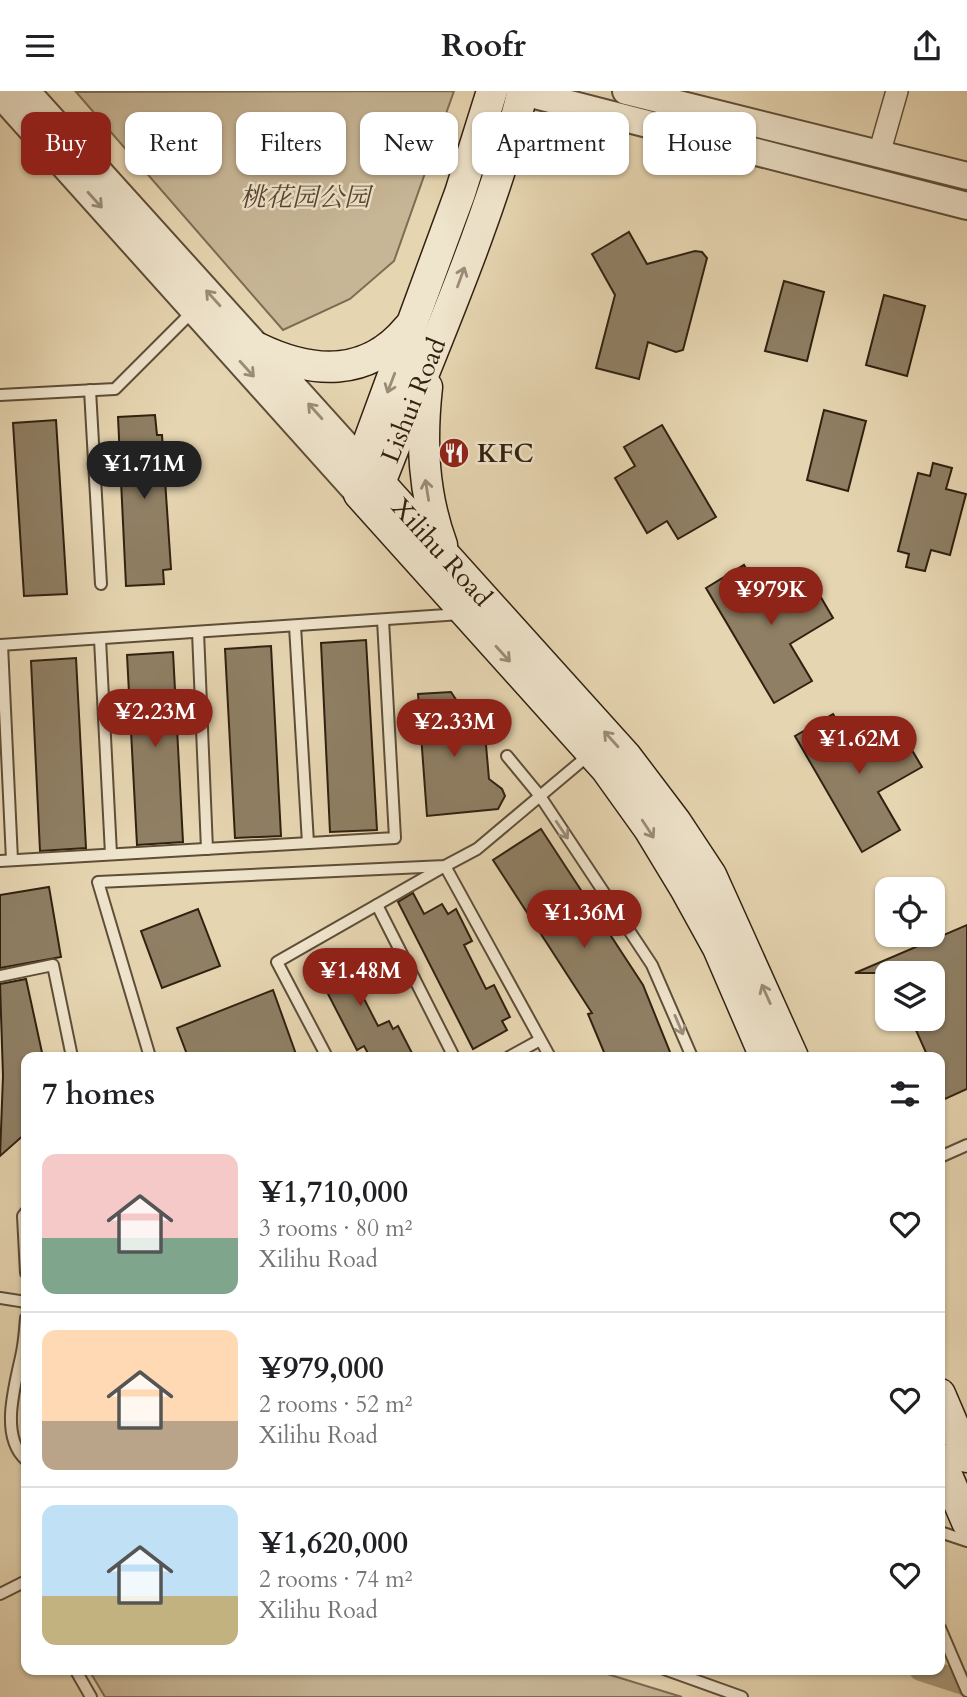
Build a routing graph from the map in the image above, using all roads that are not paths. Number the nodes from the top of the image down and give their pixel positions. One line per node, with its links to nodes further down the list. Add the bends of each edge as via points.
1 (492, 91): 10 (main road, Lishui Road)
2 (626, 91): 6 (street)
3 (897, 91): 6 (street)
4 (521, 92): 8 (street); 11 (main road, Lishui Road, one-way to 4, via 509,142)
5 (9, 96): 9 (street, Xilihu Road, one-way to 9); 12 (street, Xilihu Road, one-way to 5)
6 (879, 154): 7 (street)
7 (967, 176)
8 (967, 206)
9 (194, 310): 13 (lane, via 115,389); 15 (street, Xilihu Road, one-way to 15)
10 (415, 319): 12 (main road, via 393,346 350,365 316,368 290,363); 15 (main road, Lishui Road, one-way to 15)
11 (436, 341): 15 (main road, Lishui Road); 16 (main road, one-way to 11, via 432,516 423,447)
12 (258, 348): 15 (street, Xilihu Road, one-way to 12)
13 (90, 390): 14 (lane); 17 (lane)
14 (0, 395)
15 (367, 480): 16 (main road, Xilihu Road); 18 (main road, Xilihu Road)
16 (445, 555): 43 (main road, Xilihu Road, one-way to 16, via 711,875 676,822 626,756)
17 (101, 584)
18 (467, 614): 19 (lane); 24 (main road, Xilihu Road, one-way to 24)
19 (383, 620): 20 (lane); 27 (lane, via 395,838)
20 (295, 626): 21 (lane); 27 (lane)
21 (198, 632): 22 (lane); 28 (lane)
22 (100, 639): 23 (lane); 29 (lane)
23 (1, 645): 30 (lane)
24 (592, 753): 26 (lane); 42 (main road, Xilihu Road, one-way to 42, via 649,829 686,890 718,948)
25 (507, 756): 26 (lane)
26 (540, 796): 31 (lane, via 477,849); 41 (lane, one-way to 41, via 652,965)
27 (308, 842): 28 (lane)
28 (207, 849): 29 (lane)
29 (110, 854): 30 (lane)
30 (6, 860)
31 (445, 866): 32 (lane); 34 (lane); 36 (lane, via 98,882)
32 (377, 905): 37 (lane, via 278,962); 38 (lane)
33 (0, 976): 35 (lane, via 52,965)
34 (541, 1040): 39 (lane); 40 (lane)
35 (71, 1052)
36 (149, 1052)
37 (324, 1052)
38 (451, 1052)
39 (518, 1052)
40 (547, 1052)
41 (690, 1052)
42 (763, 1052)
43 (791, 1052)
44 (967, 1145): 45 (lane)
45 (945, 1155)
46 (0, 1297): 47 (lane)
47 (21, 1301)
48 (21, 1358): 50 (lane, via 6,1415 14,1450)
49 (945, 1406): 51 (main road)
50 (21, 1456)
51 (967, 1457)
52 (945, 1471): 53 (main road)
53 (967, 1522)
54 (945, 1534): 55 (lane)
55 (967, 1541)
56 (21, 1584): 57 (lane)
57 (0, 1594)
58 (945, 1640): 61 (lane)
59 (78, 1675): 62 (lane)
60 (681, 1675): 63 (lane)
61 (967, 1691)
62 (91, 1697)
63 (742, 1697)

